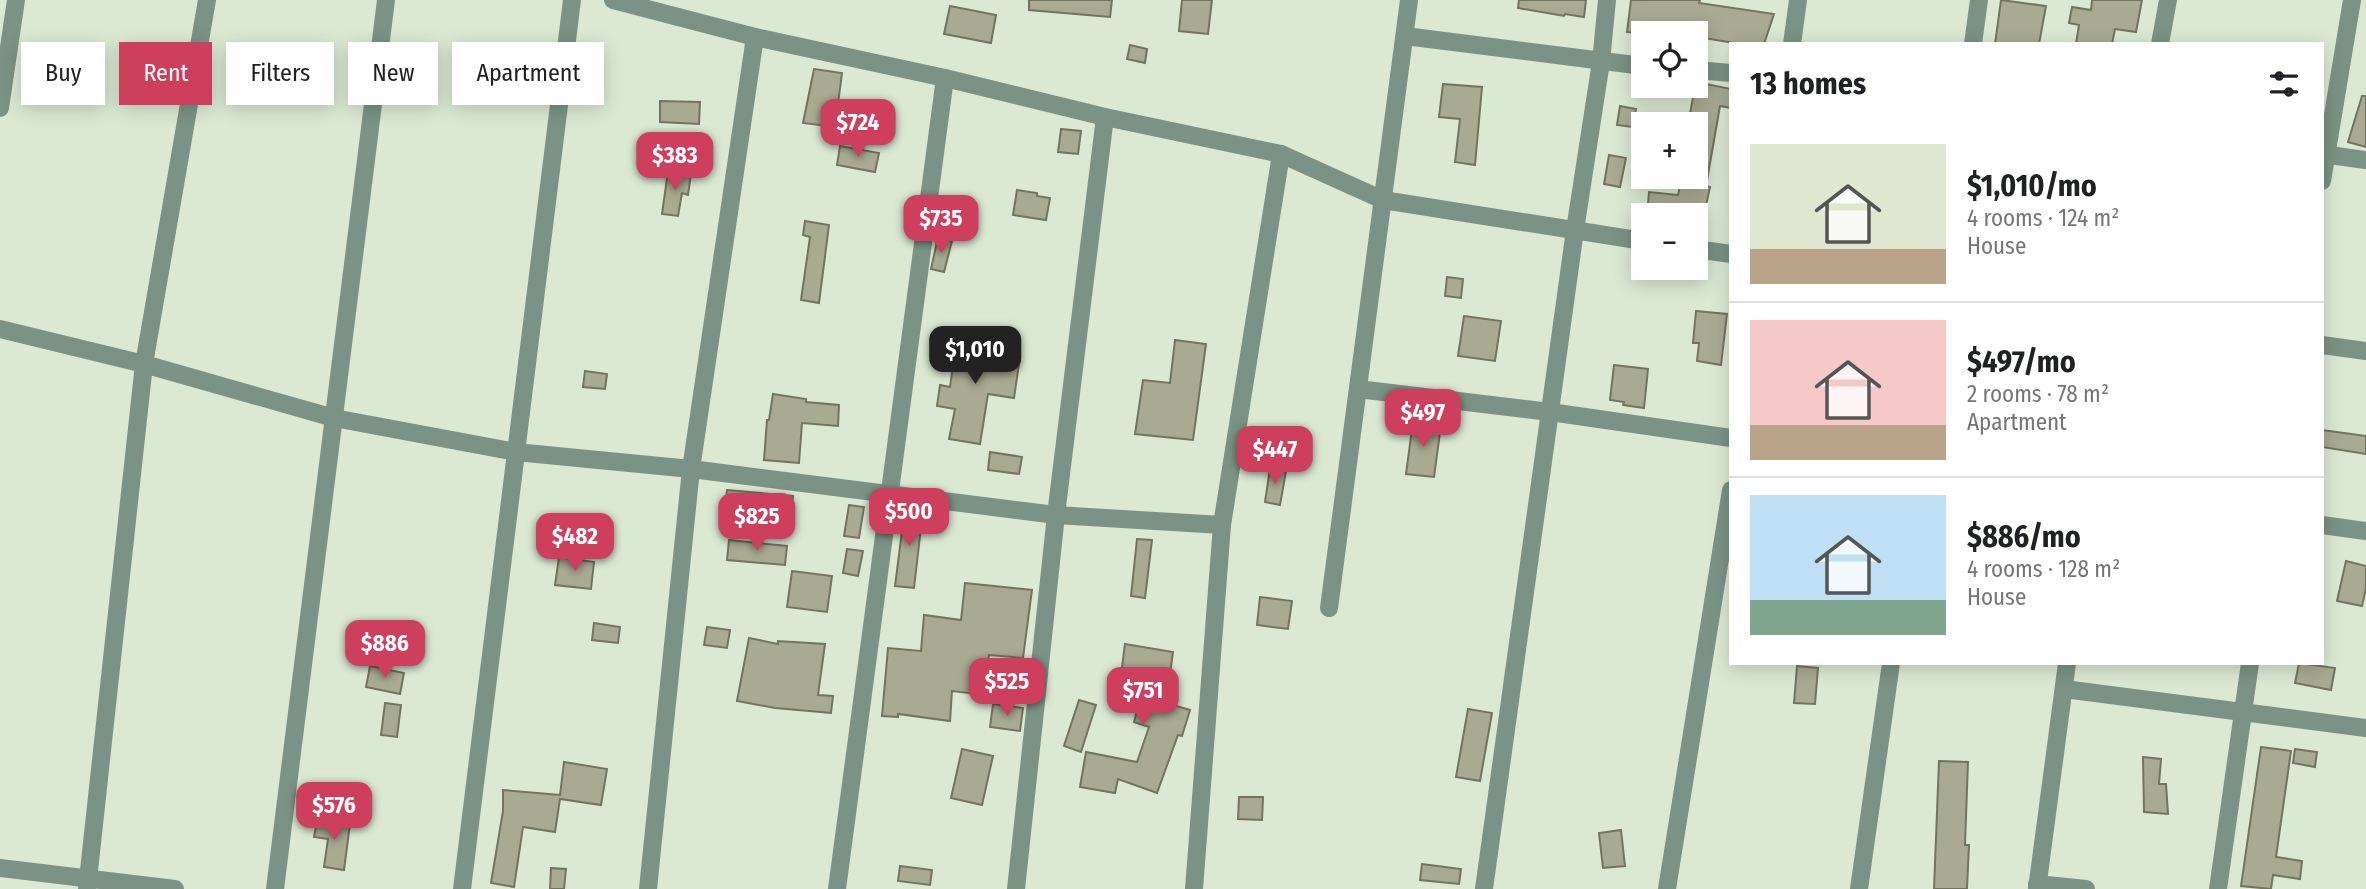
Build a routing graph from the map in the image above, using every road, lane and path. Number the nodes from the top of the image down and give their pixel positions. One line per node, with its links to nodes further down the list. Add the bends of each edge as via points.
1 (16, 0): 22 (street)
2 (206, 0): 35 (street)
3 (386, 0): 38 (street)
4 (572, 0): 40 (street)
5 (613, 0): 13 (street)
6 (1409, 0): 12 (street)
7 (1607, 0): 17 (street)
8 (1798, 0): 14 (street)
9 (1979, 0): 15 (street)
10 (2168, 0): 16 (street)
11 (2352, 0): 25 (street)
12 (1405, 36): 17 (street); 27 (street)
13 (755, 37): 21 (street); 41 (street)
14 (1792, 42)
15 (1973, 42)
16 (2160, 42)
17 (1601, 62): 18 (street); 28 (street)
18 (1631, 65)
19 (1708, 71): 20 (street)
20 (1729, 74)
21 (945, 78): 23 (street); 42 (street)
22 (0, 108)
23 (1105, 117): 24 (street); 44 (street)
24 (1281, 154): 27 (street); 45 (street)
25 (2324, 154): 26 (street)
26 (2366, 160)
27 (1383, 200): 28 (street); 36 (street)
28 (1574, 230): 29 (street); 37 (street)
29 (1631, 239)
30 (1708, 251): 31 (street)
31 (1729, 254)
32 (0, 329): 35 (street)
33 (2324, 345): 34 (street)
34 (2366, 351)
35 (145, 364): 38 (street); 56 (street)
36 (1358, 389): 37 (street); 48 (street)
37 (1550, 412): 39 (street); 65 (street)
38 (334, 418): 40 (street); 59 (street)
39 (1729, 438)
40 (516, 452): 41 (street); 60 (street)
41 (691, 469): 42 (street); 61 (street)
42 (889, 494): 44 (street); 62 (street)
43 (1729, 502): 66 (street)
44 (1056, 515): 45 (street); 63 (street)
45 (1222, 525): 64 (street)
46 (2324, 525): 47 (street)
47 (2366, 531)
48 (1329, 608)
49 (1891, 665): 67 (street)
50 (2067, 665): 52 (street)
51 (2250, 665): 53 (street)
52 (2064, 689): 53 (street); 57 (street)
53 (2242, 712): 54 (street); 69 (street)
54 (2366, 728)
55 (0, 868): 56 (street)
56 (88, 883): 58 (street)
57 (2037, 886): 68 (street)
58 (175, 889)
59 (275, 889)
60 (462, 889)
61 (648, 889)
62 (837, 889)
63 (1016, 889)
64 (1194, 889)
65 (1484, 889)
66 (1667, 889)
67 (1859, 889)
68 (2086, 889)
69 (2218, 889)

